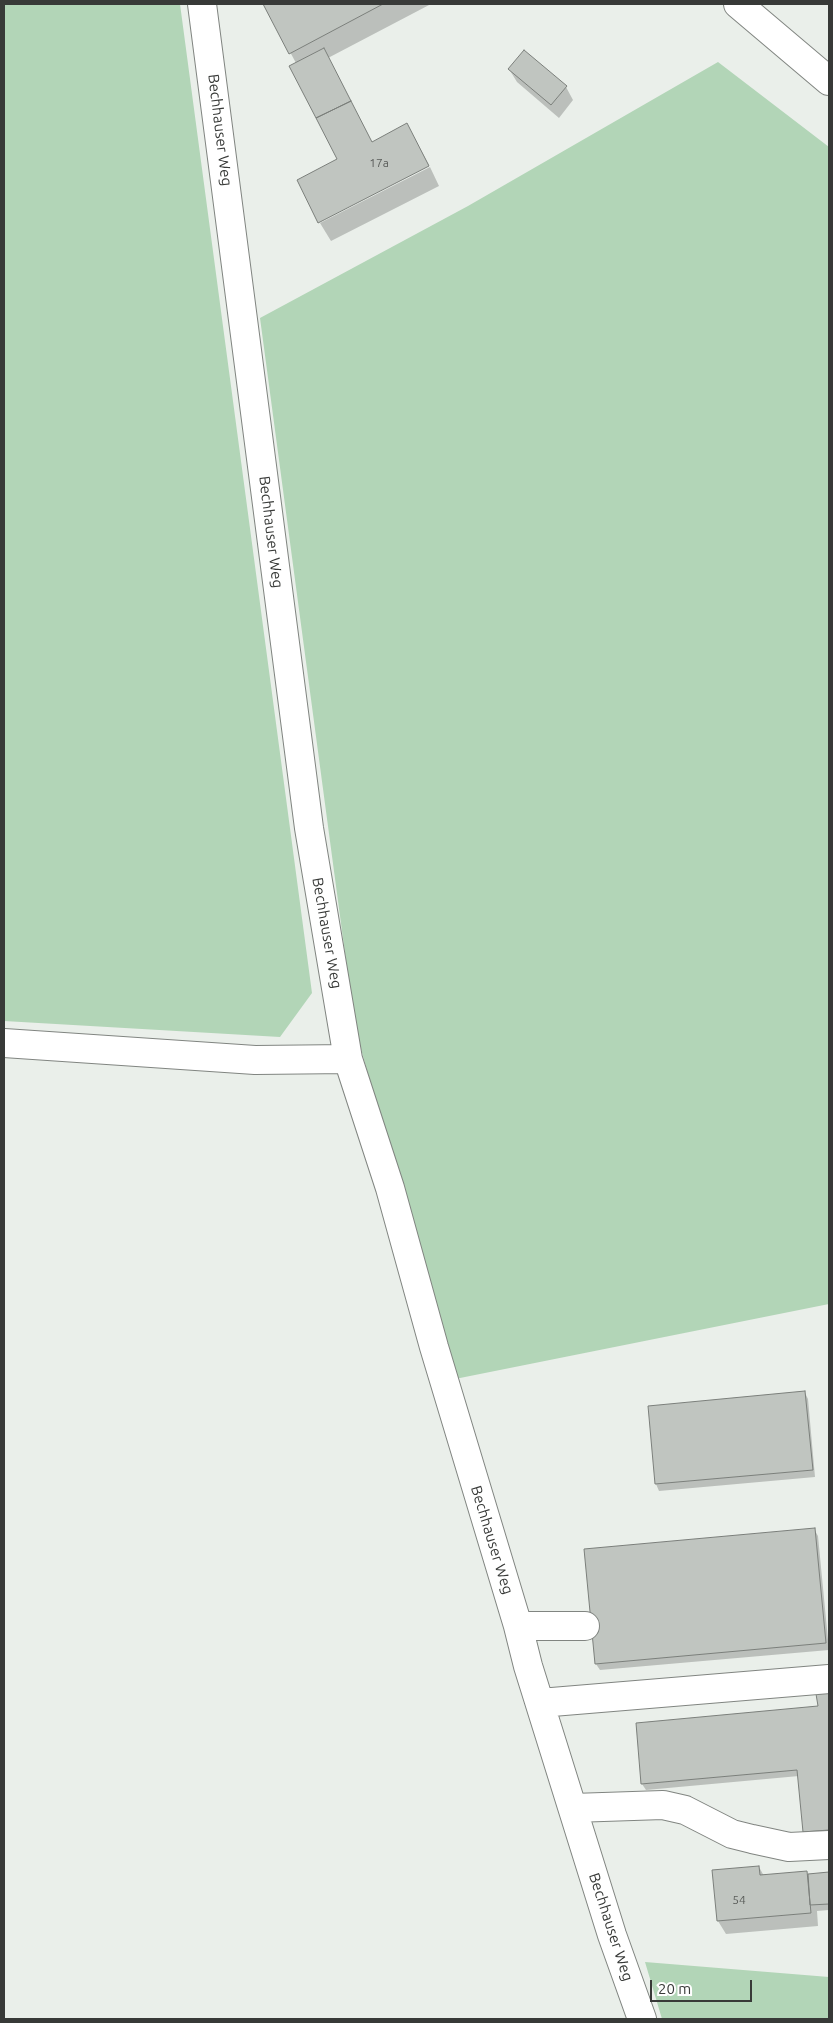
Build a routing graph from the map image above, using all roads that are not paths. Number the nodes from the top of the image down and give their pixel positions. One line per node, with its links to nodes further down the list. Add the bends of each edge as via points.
1 (202, 4): 5 (street, Bechhauser Weg, via 308,818)
2 (738, 4): 3 (street)
3 (829, 81)
4 (4, 1043): 5 (street, via 255,1060)
5 (348, 1060): 6 (street, Bechhauser Weg, via 390,1188)
6 (518, 1626): 7 (street); 9 (street, Bechhauser Weg)
7 (585, 1626)
8 (829, 1679): 9 (street)
9 (540, 1703): 10 (street, Bechhauser Weg)
10 (573, 1808): 11 (street, via 663,1805 685,1810 732,1834 752,1839 789,1847); 12 (street, Bechhauser Weg)
11 (829, 1845)
12 (642, 2019)

